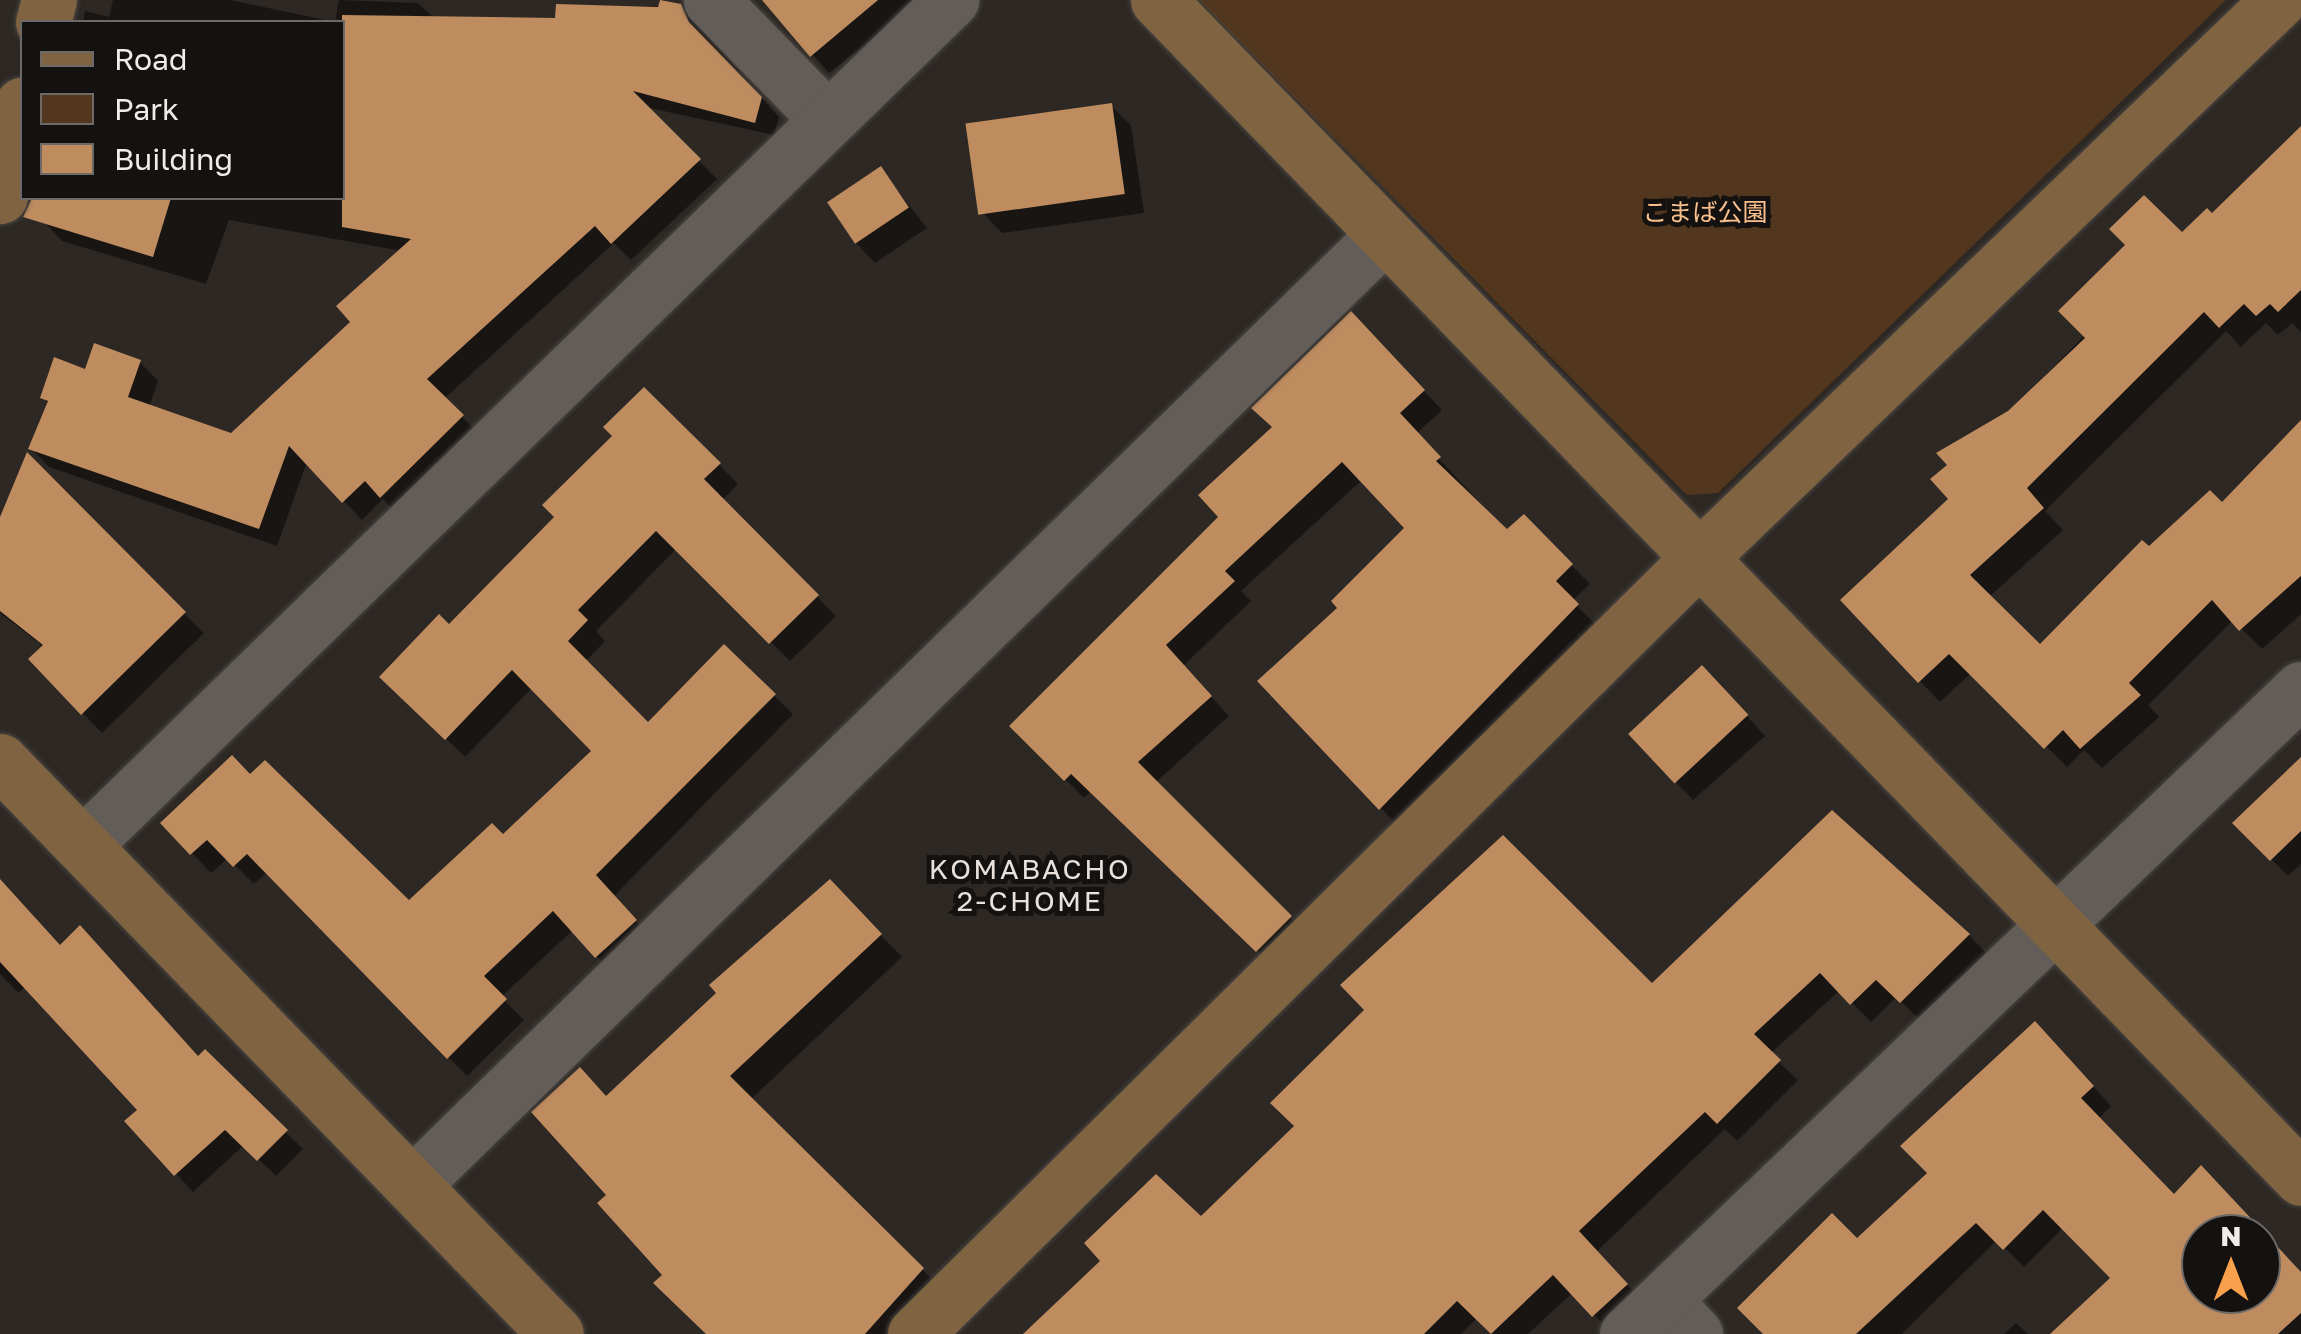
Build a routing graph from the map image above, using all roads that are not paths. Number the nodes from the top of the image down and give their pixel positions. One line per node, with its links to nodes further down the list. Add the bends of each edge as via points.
1 (711, 0): 6 (street)
2 (951, 0): 6 (street)
3 (1158, 0): 8 (street)
4 (2279, 0): 9 (street)
5 (20, 113): 7 (street)
6 (826, 118): 12 (street)
7 (0, 196)
8 (1384, 234): 9 (street); 15 (street)
9 (1700, 557): 13 (street); 18 (street)
10 (2301, 689): 13 (street)
11 (0, 761): 12 (street)
12 (84, 843): 15 (street)
13 (2057, 927): 14 (street); 16 (street)
14 (2301, 1178)
15 (414, 1183): 17 (street)
16 (1662, 1323)
17 (556, 1334)
18 (915, 1334)

